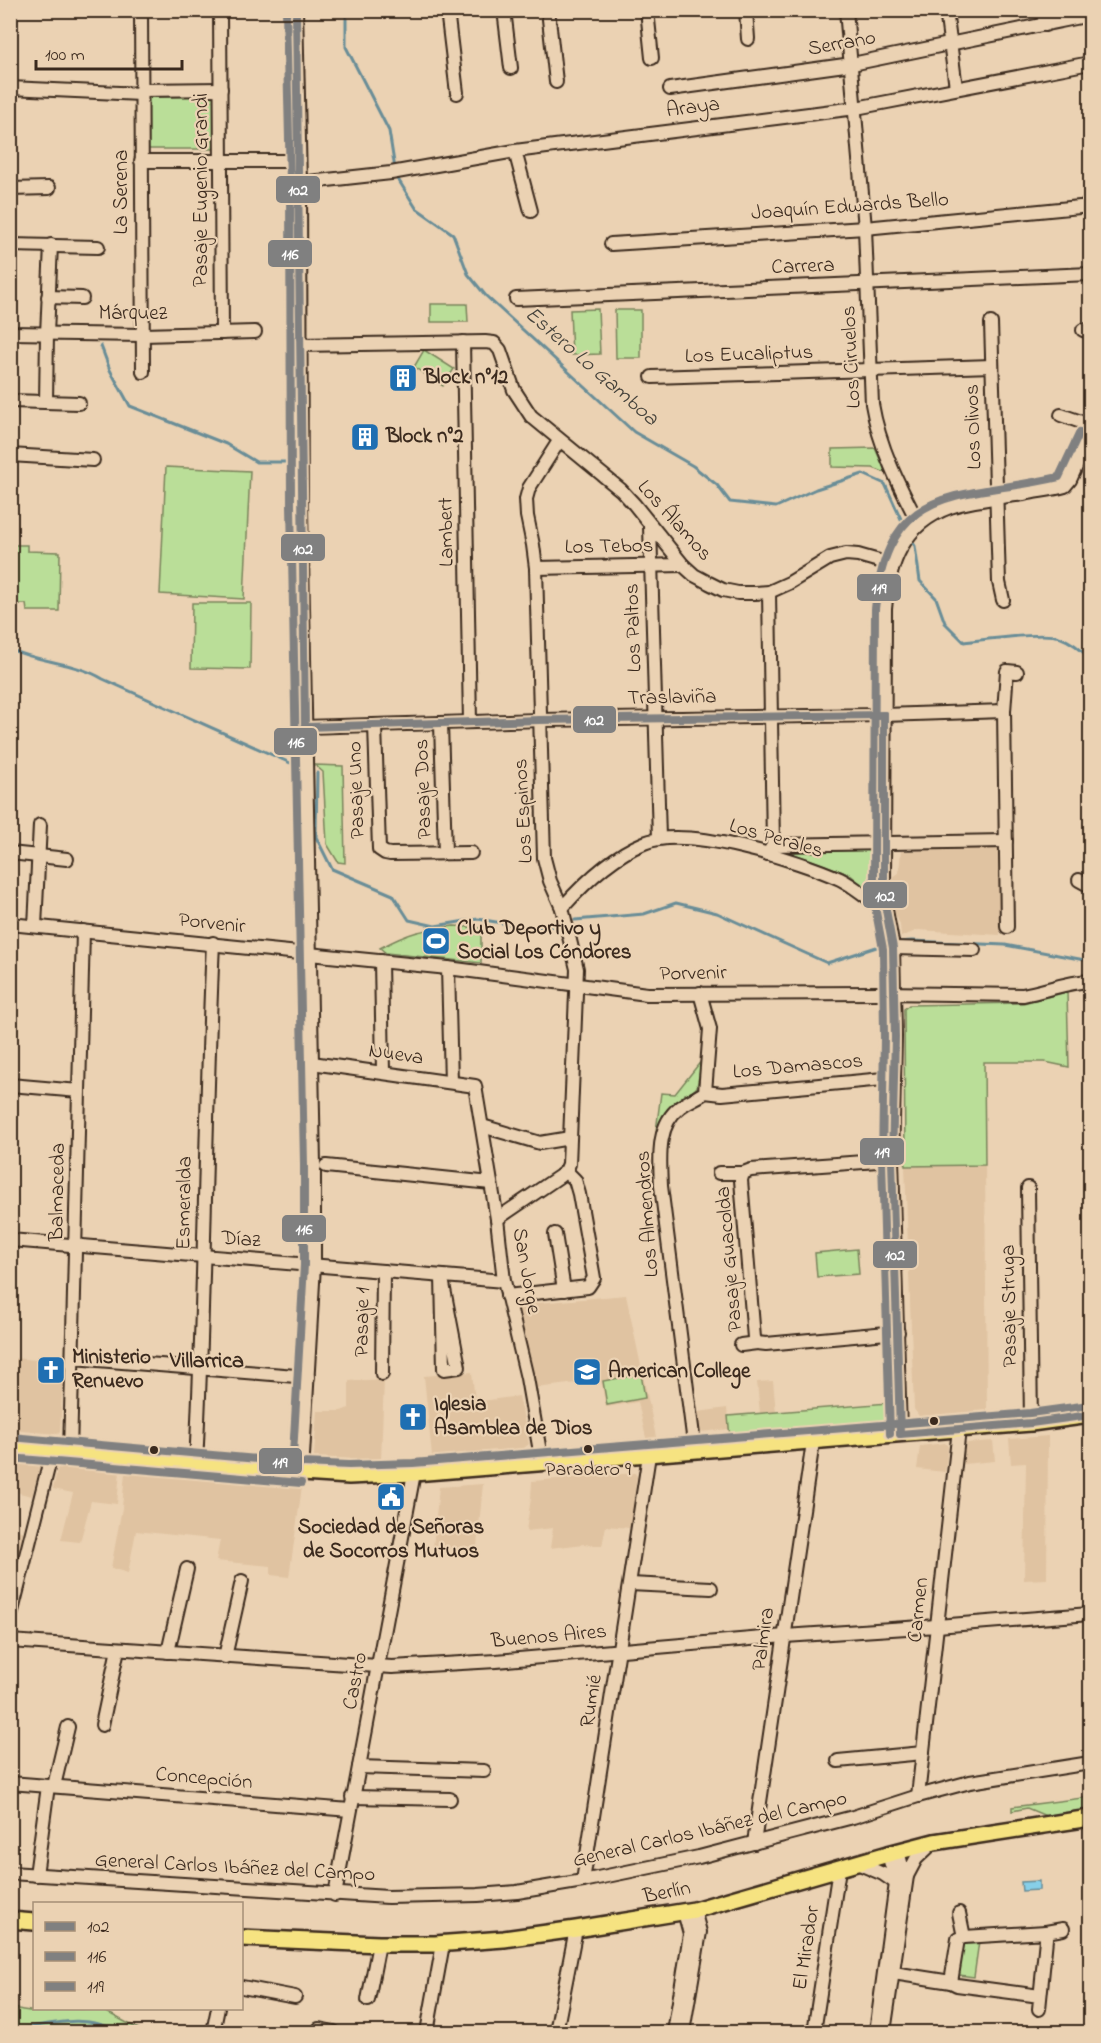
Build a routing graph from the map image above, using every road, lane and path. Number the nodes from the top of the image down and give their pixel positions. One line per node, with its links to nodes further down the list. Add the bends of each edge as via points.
1 (141, 10): 25 (street, La Serena)
2 (220, 10): 24 (street, Pasaje Eugenio Grandi)
3 (296, 10): 31 (street)
4 (447, 10): 26 (street)
5 (504, 10): 19 (street)
6 (548, 10): 20 (street)
7 (647, 10): 16 (street)
8 (746, 10): 14 (street)
9 (846, 10): 18 (street, Los Ciruelos)
10 (946, 10): 15 (street)
11 (1043, 10): 13 (street)
12 (1090, 15): 13 (street, Serrano)
13 (1045, 24): 15 (street, Serrano)
14 (748, 39)
15 (950, 42): 18 (street, Serrano); 22 (street)
16 (652, 58)
17 (1090, 63): 22 (street, Araya)
18 (852, 64): 23 (street, Serrano); 27 (street, Los Ciruelos)
19 (511, 68)
20 (556, 82)
21 (10, 88): 25 (street)
22 (956, 88): 27 (street, Araya)
23 (670, 89)
24 (220, 90): 25 (street); 29 (street, Pasaje Eugenio Grandi)
25 (141, 92): 30 (street, La Serena)
26 (457, 93)
27 (856, 108): 28 (street, Araya); 37 (street, Los Ciruelos)
28 (515, 151): 32 (street, Araya, via 391,173); 36 (street)
29 (221, 160): 30 (street); 31 (street); 50 (street, Pasaje Eugenio Grandi)
30 (141, 161): 52 (street, La Serena)
31 (299, 161): 32 (street)
32 (300, 183): 54 (street)
33 (49, 188): 34 (street)
34 (10, 189)
35 (1090, 206): 37 (street, Joaquín Edwards Bello)
36 (531, 211)
37 (865, 228): 38 (street, Joaquín Edwards Bello); 43 (street, Los Ciruelos)
38 (611, 244)
39 (10, 245): 40 (street)
40 (51, 245): 41 (street); 44 (street)
41 (98, 247)
42 (1090, 274): 43 (street, Carrera)
43 (868, 284): 46 (street, Carrera); 56 (street, Los Ciruelos)
44 (48, 297): 45 (street); 51 (street)
45 (82, 298)
46 (516, 299)
47 (991, 323): 55 (street, Los Olivos)
48 (255, 332): 50 (street, Márquez)
49 (10, 333): 51 (street, Márquez)
50 (222, 333): 52 (street, Márquez)
51 (47, 334): 52 (street, Márquez); 60 (street)
52 (143, 335): 57 (street, La Serena)
53 (463, 342): 54 (street, Los Álamos); 65 (street, Los Álamos, via 494,343 526,410); 83 (street, Lambert)
54 (299, 345): 86 (street)
55 (992, 366): 56 (street, Los Eucaliptus); 68 (street, Los Olivos)
56 (871, 370): 58 (street, Los Eucaliptus); 70 (street, Los Ciruelos, via 876,423)
57 (143, 372)
58 (652, 377)
59 (10, 401): 60 (street)
60 (46, 402): 61 (street)
61 (79, 403)
62 (1061, 415): 63 (street)
63 (1090, 425)
64 (1090, 436): 68 (street, via 1065,486)
65 (559, 441): 69 (street, Los Álamos, via 621,490); 74 (street, Los Espinos, via 526,499)
66 (10, 455): 67 (street)
67 (93, 460)
68 (997, 498): 70 (street, via 952,506); 76 (street, Los Olivos)
69 (650, 526): 71 (street, Los Álamos); 73 (street, Los Paltos)
70 (917, 526): 72 (street)
71 (683, 565): 73 (street, Los Tebos); 75 (street, Los Álamos, via 723,590)
72 (893, 565): 75 (street, Los Álamos, via 846,554 830,558); 79 (street, via 885,609)
73 (651, 566): 74 (street, Los Tebos); 81 (street, Los Paltos)
74 (536, 568): 82 (street, Los Espinos)
75 (769, 592): 80 (street)
76 (1003, 600)
77 (1017, 672): 78 (street, via 1007,671)
78 (1004, 711): 79 (street, Traslaviña); 90 (street)
79 (884, 715): 80 (street, Traslaviña); 89 (street)
80 (772, 716): 81 (street, Traslaviña); 91 (street)
81 (656, 718): 82 (street, Traslaviña); 88 (street, Los Paltos)
82 (539, 720): 83 (street, Traslaviña); 99 (street, Los Espinos, via 544,858)
83 (470, 722): 84 (street, Traslaviña)
84 (441, 724): 85 (street, Traslaviña); 92 (street, Pasaje Dos)
85 (375, 725): 86 (street, Traslaviña); 92 (street, Pasaje Uno, via 381,852)
86 (305, 727): 108 (street)
87 (40, 825): 95 (street)
88 (659, 838): 91 (street, Los Perales); 99 (street, Los Perales, via 615,859)
89 (884, 842): 90 (street); 91 (street); 100 (street)
90 (1006, 842): 103 (street)
91 (771, 850): 100 (street, Los Perales, via 842,880)
92 (445, 853): 93 (street)
93 (471, 853)
94 (10, 854): 95 (street)
95 (38, 857): 96 (street); 102 (street)
96 (67, 859)
97 (1079, 880): 98 (street)
98 (1090, 886)
99 (562, 908): 112 (street, Los Espinos)
100 (886, 910): 106 (street)
101 (10, 924): 102 (street, Porvenir)
102 (35, 926): 104 (street, Porvenir)
103 (1007, 927)
104 (83, 931): 105 (street, Porvenir); 121 (street, Balmaceda)
105 (213, 943): 108 (street, Porvenir); 136 (street, Esmeralda)
106 (893, 948): 107 (street); 114 (street)
107 (974, 950)
108 (309, 953): 109 (street, Porvenir); 115 (street)
109 (381, 961): 110 (street, Porvenir); 116 (street)
110 (448, 968): 112 (street, Porvenir); 118 (street)
111 (1090, 981): 114 (street, Porvenir, via 1023,995)
112 (578, 986): 113 (street, Porvenir, via 647,994); 124 (street, Los Espinos)
113 (700, 993): 114 (street, Porvenir); 122 (street, via 710,1029)
114 (894, 994): 117 (street)
115 (312, 1063): 116 (street, Nueva); 137 (street)
116 (383, 1072): 118 (street, Nueva)
117 (894, 1078): 122 (street, Los Damascos, via 722,1094); 125 (street)
118 (451, 1082): 120 (street, Nueva)
119 (10, 1085): 121 (street)
120 (475, 1086): 123 (street, San Jorge)
121 (80, 1091): 135 (street, Balmaceda)
122 (705, 1092): 156 (street, Los Almendros, via 670,1118 660,1147 661,1186)
123 (482, 1126): 124 (street, via 540,1143); 130 (street, San Jorge)
124 (570, 1138): 127 (street, Los Espinos)
125 (892, 1160): 129 (street, Pasaje Guacolda); 143 (street)
126 (326, 1166): 130 (street)
127 (566, 1170): 132 (street); 141 (street, via 575,1180 579,1194 594,1278 588,1287)
128 (719, 1173): 129 (street, Pasaje Guacolda)
129 (743, 1173): 144 (street, Pasaje Guacolda)
130 (491, 1183): 132 (street, San Jorge)
131 (1028, 1188): 151 (street, Pasaje Struga)
132 (497, 1219): 140 (street, San Jorge)
133 (555, 1234): 141 (street)
134 (10, 1240): 135 (street, Díaz)
135 (76, 1246): 136 (street, Díaz); 146 (street, Balmaceda)
136 (203, 1257): 137 (street, Díaz); 147 (street, Esmeralda)
137 (314, 1265): 138 (street, Díaz); 149 (street)
138 (383, 1270): 139 (street, Díaz); 148 (street, Pasaje 1)
139 (442, 1280): 139 (street, via 444,1358 444,1369 459,1367); 140 (street, Díaz)
140 (504, 1281): 142 (street, San Jorge)
141 (564, 1290): 142 (street)
142 (507, 1296): 160 (street, San Jorge)
143 (898, 1332): 144 (street, Pasaje Guacolda); 153 (street)
144 (757, 1343): 145 (street, Pasaje Guacolda)
145 (741, 1345)
146 (73, 1358): 147 (street); 158 (street, Balmaceda)
147 (200, 1369): 149 (street); 161 (street, Esmeralda)
148 (382, 1374)
149 (308, 1377): 162 (street)
150 (1090, 1415): 151 (main road)
151 (1031, 1423): 152 (main road)
152 (959, 1429): 153 (main road); 170 (street, Carmen)
153 (900, 1434): 154 (main road)
154 (813, 1442): 156 (main road); 171 (street, Palmira)
155 (10, 1448): 157 (main road)
156 (695, 1451): 159 (main road)
157 (52, 1452): 158 (main road); 169 (street)
158 (70, 1453): 161 (main road)
159 (649, 1455): 160 (main road); 166 (street, Rumié)
160 (542, 1463): 163 (main road)
161 (196, 1464): 162 (main road)
162 (303, 1473): 163 (main road)
163 (414, 1473): 177 (street, Castro)
164 (188, 1569): 175 (street)
165 (242, 1581): 176 (street)
166 (630, 1584): 167 (street); 174 (street, Rumié)
167 (711, 1588)
168 (1090, 1614): 170 (street, Buenos Aires)
169 (10, 1619)
170 (937, 1626): 171 (street, Buenos Aires); 180 (street, Carmen)
171 (785, 1636): 174 (street, Buenos Aires); 193 (street, Palmira)
172 (10, 1641): 173 (street, Buenos Aires)
173 (118, 1649): 175 (street, Buenos Aires); 178 (street)
174 (620, 1650): 177 (street, Buenos Aires); 200 (street, Rumié)
175 (168, 1652): 176 (street, Buenos Aires)
176 (225, 1657): 177 (street, Buenos Aires)
177 (379, 1667): 183 (street, Castro)
178 (102, 1725)
179 (68, 1727): 186 (street)
180 (923, 1753): 181 (street); 187 (street, Carmen)
181 (838, 1761)
182 (1090, 1762): 187 (street, General Carlos Ibáñez del Campo, via 982,1780)
183 (359, 1767): 184 (street); 188 (street, Castro)
184 (484, 1771)
185 (10, 1783): 186 (street, Concepción)
186 (51, 1786): 190 (street, Concepción); 198 (street)
187 (918, 1796): 193 (street, General Carlos Ibáñez del Campo)
188 (352, 1797): 189 (street); 190 (street, Castro)
189 (450, 1798)
190 (350, 1810): 202 (street, Castro)
191 (1090, 1818): 192 (main road, Berlín)
192 (934, 1842): 194 (main road, Berlín); 199 (street, via 916,1859)
193 (754, 1843): 200 (street, General Carlos Ibáñez del Campo)
194 (893, 1852): 195 (main road, Berlín); 199 (street); 201 (street)
195 (857, 1863): 196 (main road, Berlín); 201 (street)
196 (839, 1869): 203 (main road, Berlín); 230 (street, El Mirador)
197 (10, 1873): 198 (street, General Carlos Ibáñez del Campo)
198 (36, 1875): 202 (street, General Carlos Ibáñez del Campo)
199 (907, 1876): 201 (street); 214 (street)
200 (583, 1881): 202 (street, General Carlos Ibáñez del Campo, via 478,1895)
201 (896, 1883): 214 (street)
202 (335, 1895)
203 (689, 1911): 207 (main road, Berlín); 220 (street, via 694,1941)
204 (959, 1914): 210 (street)
205 (10, 1920): 206 (main road)
206 (33, 1922)
207 (576, 1929): 213 (main road, Berlín); 227 (street)
208 (1063, 1929): 209 (street)
209 (1046, 1932): 210 (street); 217 (street)
210 (964, 1936): 215 (street, via 956,1946)
211 (243, 1938): 212 (main road, Berlín)
212 (379, 1944): 213 (main road, Berlín); 219 (street)
213 (443, 1944): 226 (street)
214 (888, 1972): 215 (street); 231 (street); 232 (street)
215 (951, 1982): 217 (street)
216 (243, 1987): 218 (street)
217 (1040, 1996): 221 (street)
218 (295, 1997)
219 (368, 2000)
220 (684, 2001): 228 (street); 229 (street)
221 (1039, 2009)
222 (218, 2010): 224 (street)
223 (319, 2028): 225 (street)
224 (213, 2032)
225 (334, 2032)
226 (427, 2032)
227 (556, 2032)
228 (674, 2032)
229 (683, 2032)
230 (814, 2032)
231 (876, 2032)
232 (884, 2032)

